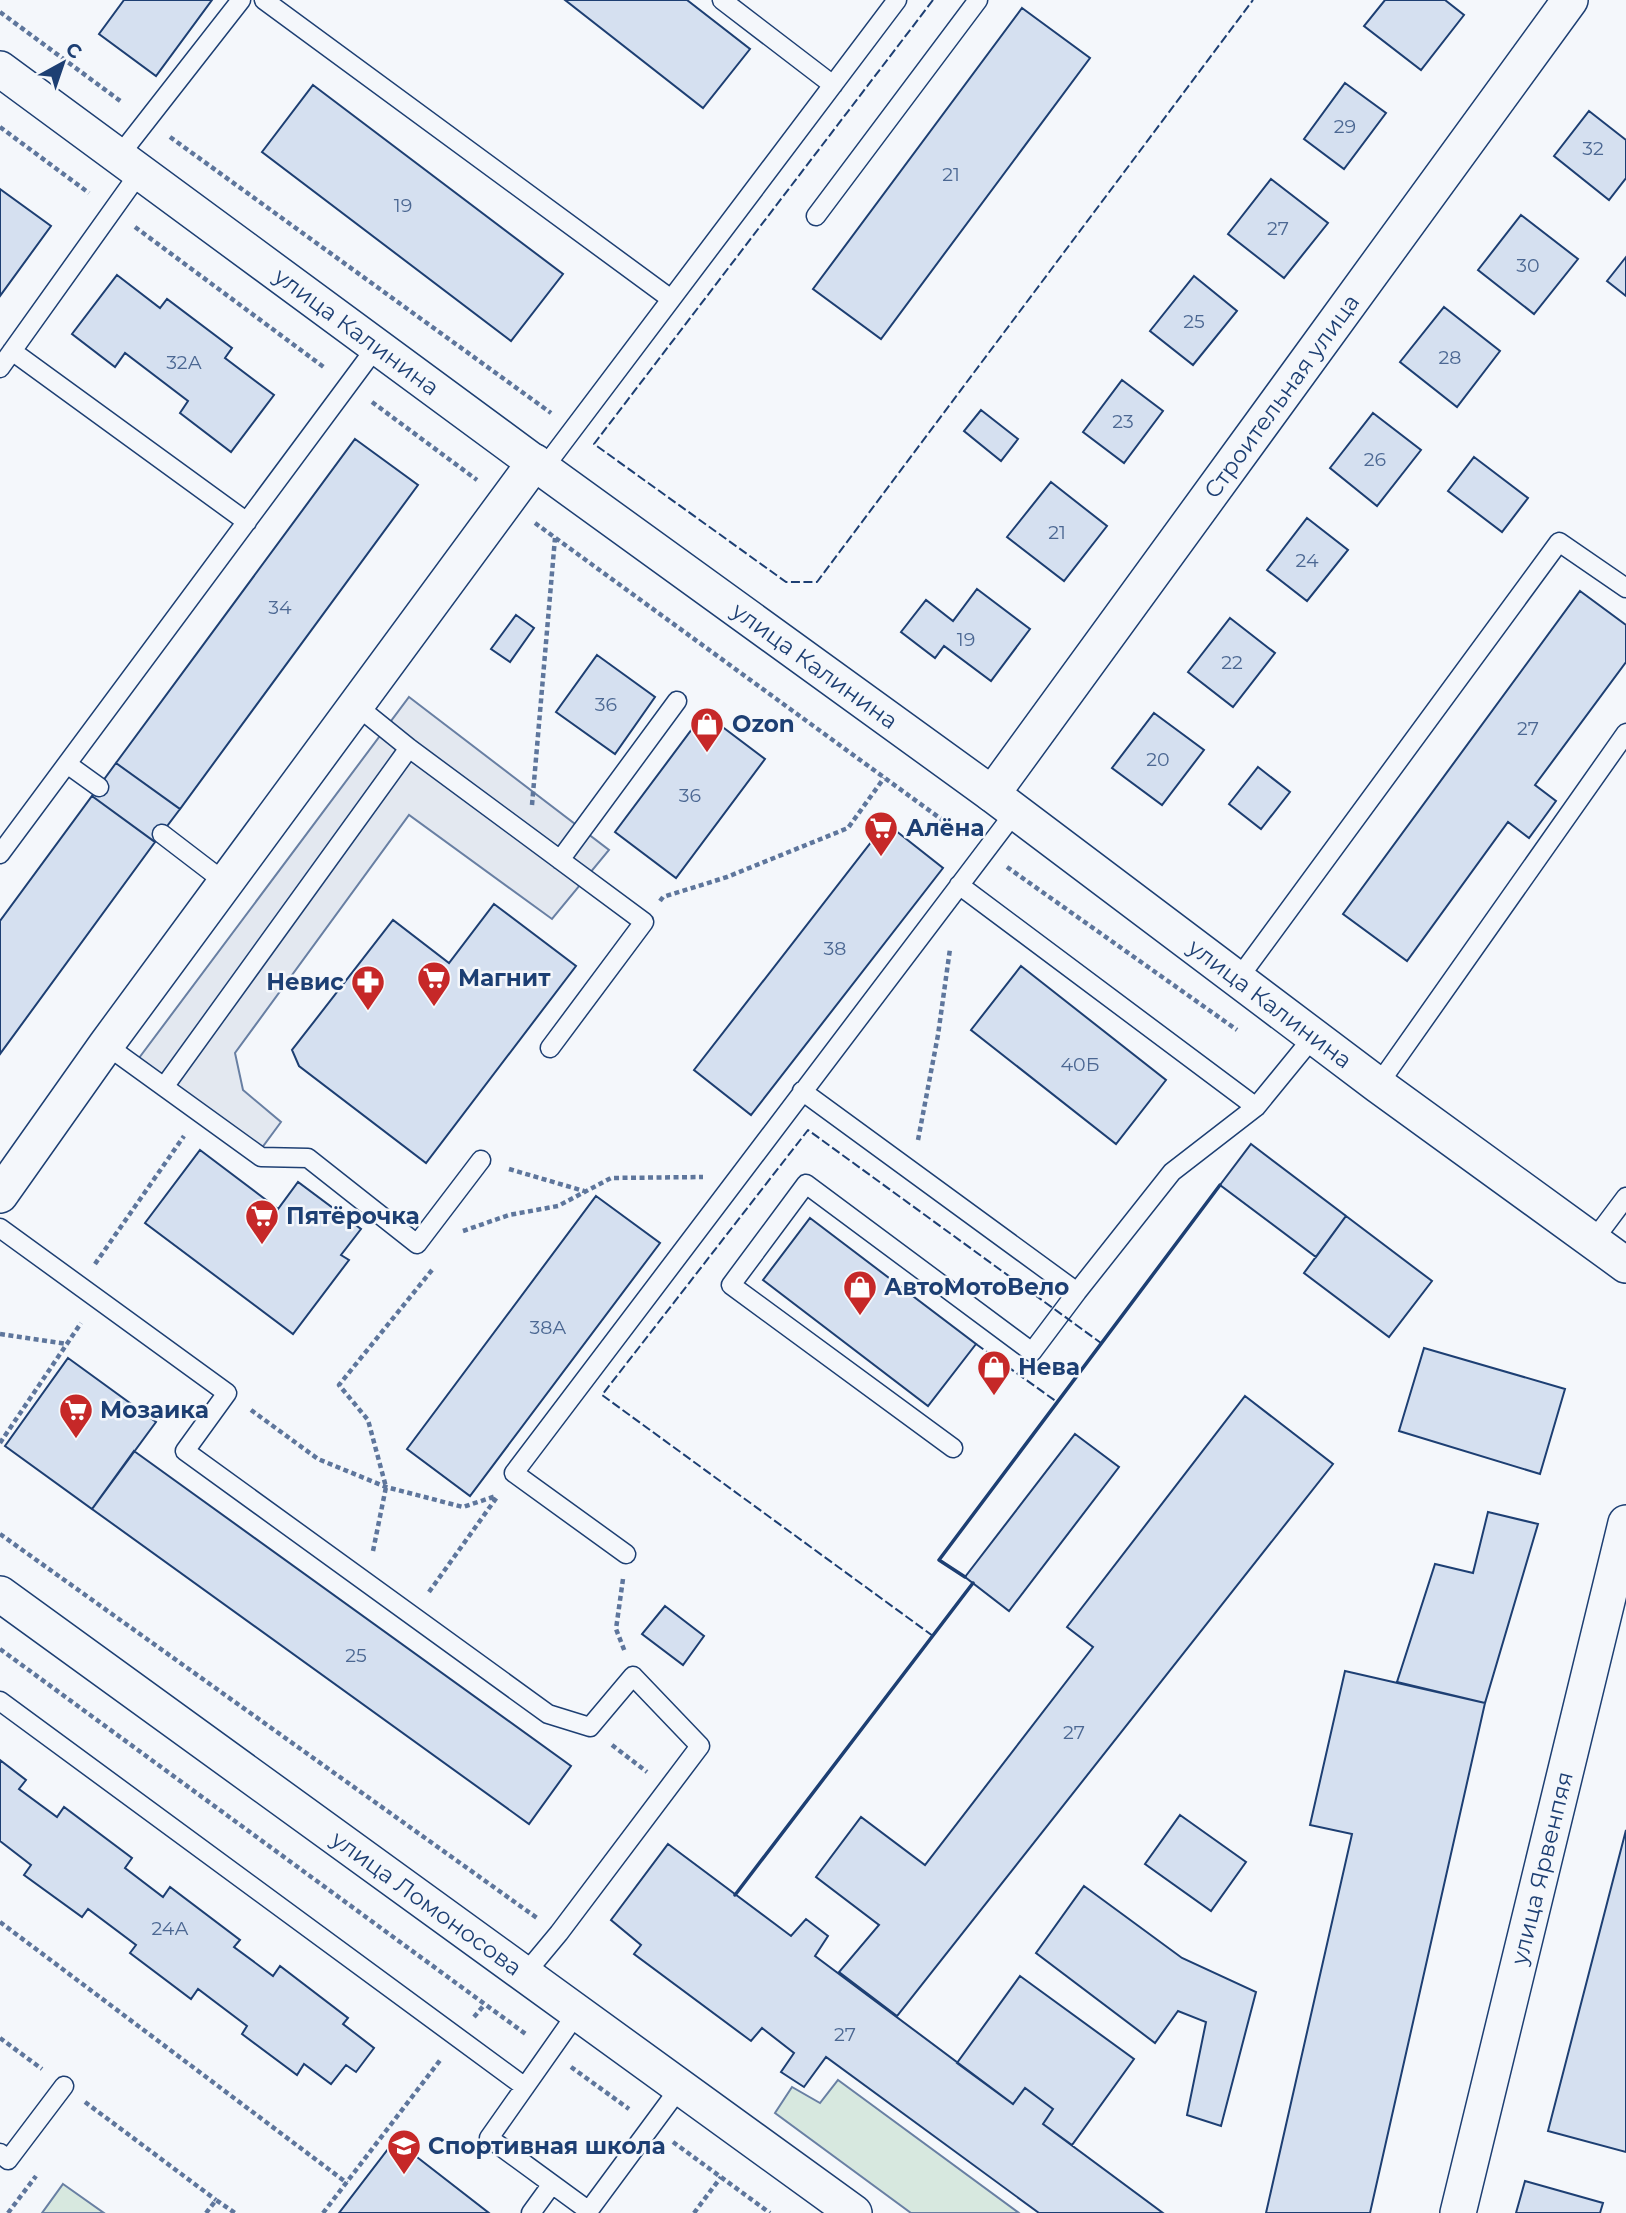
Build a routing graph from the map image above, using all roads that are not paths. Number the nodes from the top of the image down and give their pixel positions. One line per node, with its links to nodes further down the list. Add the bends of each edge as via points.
1 (241, 0): 9 (lane, via 146,120)
2 (264, 0): 11 (lane)
3 (722, 0): 8 (lane)
4 (897, 0): 8 (lane)
5 (978, 0): 10 (lane)
6 (1570, 0): 24 (street, Строительная улица)
7 (0, 69): 9 (street, улица Калинина)
8 (833, 85): 11 (lane)
9 (130, 164): 12 (street, улица Калинина); 13 (lane, via 113,211)
10 (816, 216)
11 (671, 299): 15 (lane, via 573,429)
12 (377, 346): 15 (street, улица Калинина); 16 (lane)
13 (12, 351): 14 (lane); 16 (lane)
14 (0, 368)
15 (539, 465): 19 (street, via 506,502); 24 (street, улица Калинина)
16 (247, 522): 22 (lane)
17 (1626, 588): 30 (lane, via 1559,542)
18 (677, 702): 27 (lane)
19 (357, 706): 21 (lane); 28 (street)
20 (1626, 733): 34 (lane)
21 (409, 748): 27 (lane); 35 (lane)
22 (67, 764): 23 (lane); 26 (lane)
23 (99, 787)
24 (1003, 803): 29 (lane, via 985,851); 30 (street, улица Калинина)
25 (162, 834): 28 (lane)
26 (0, 854)
27 (560, 860): 33 (lane, via 643,922)
28 (226, 883): 32 (street)
29 (959, 885): 36 (lane); 37 (lane)
30 (1238, 979): 31 (street, улица Калинина)
31 (1314, 1036): 34 (street, улица Калинина); 37 (lane)
32 (106, 1045): 35 (lane); 39 (street)
33 (550, 1048)
34 (1378, 1085): 42 (street, улица Калинина)
35 (164, 1087): 38 (lane, via 261,1157 308,1158 417,1244)
36 (802, 1091): 44 (lane); 47 (lane, via 514,1473)
37 (1256, 1107): 44 (lane, via 1172,1172)
38 (481, 1160)
39 (0, 1195)
40 (1626, 1198): 42 (lane)
41 (0, 1228): 50 (lane, via 227,1393 185,1451 548,1714 590,1727 633,1676 700,1746)
42 (1593, 1241): 43 (street, улица Калинина)
43 (1626, 1265)
44 (1077, 1292): 45 (lane, via 1032,1352 806,1184 731,1285)
45 (953, 1448)
46 (1626, 1523): 60 (street, улица Ярвенпяя)
47 (626, 1554)
48 (0, 1594): 50 (street, улица Ломоносова)
49 (0, 1701): 54 (lane)
50 (524, 1975): 51 (street, улица Ломоносова)
51 (577, 2013): 53 (street, улица Ломоносова); 54 (lane)
52 (64, 2086): 55 (lane, via 8,2160)
53 (681, 2086): 57 (lane); 59 (street, улица Ломоносова)
54 (524, 2088): 56 (lane, via 489,2138)
55 (0, 2153)
56 (552, 2184): 57 (lane); 58 (lane)
57 (588, 2212)
58 (531, 2213)
59 (853, 2213)
60 (1458, 2213)

